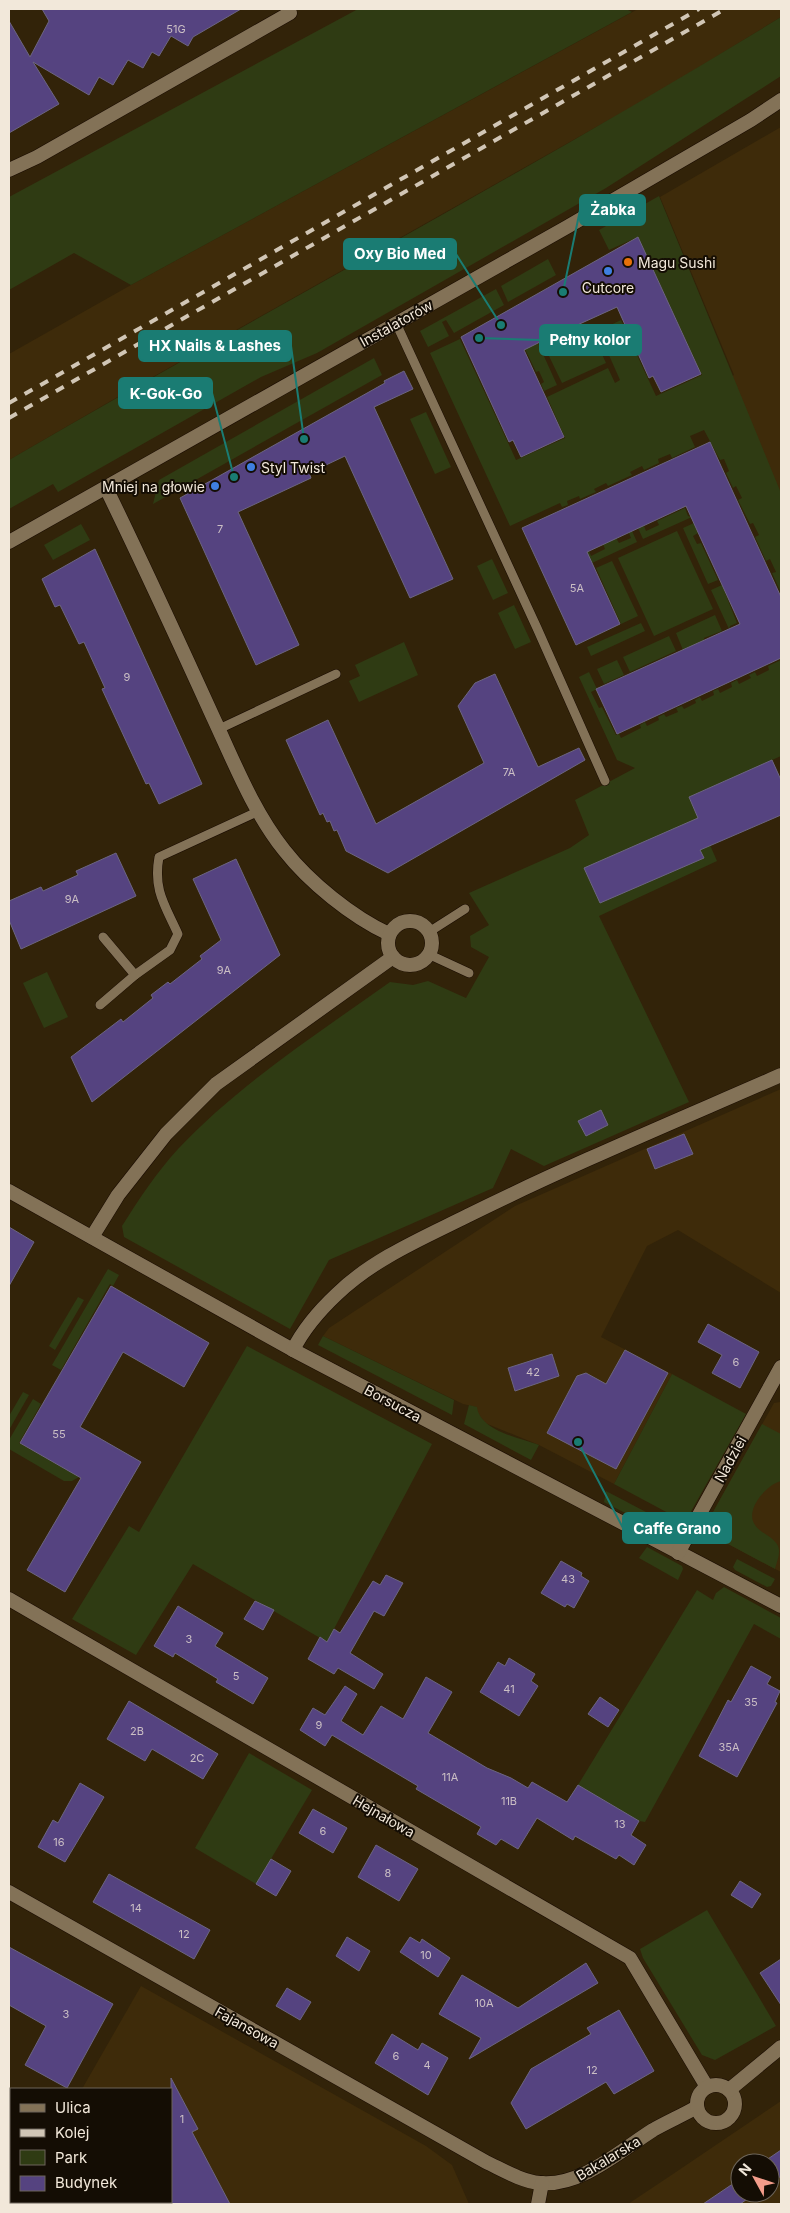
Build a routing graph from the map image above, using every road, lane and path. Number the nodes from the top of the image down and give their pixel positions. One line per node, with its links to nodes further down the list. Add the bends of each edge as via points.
1 (291, 10): 3 (street)
2 (781, 100): 4 (street, Instalatorów, via 659,174)
3 (9, 170)
4 (396, 323): 5 (street, Instalatorów); 9 (lane)
5 (106, 488): 6 (street, Instalatorów); 8 (street)
6 (9, 542)
7 (336, 674): 8 (lane)
8 (219, 729): 10 (street)
9 (605, 781)
10 (259, 812): 13 (street, via 282,849 306,876 368,923); 18 (lane, via 159,857 156,873 158,890 178,934 170,950)
11 (465, 909): 12 (lane)
12 (429, 932): 13 (street, via 412,921 398,924); 15 (street, via 432,943)
13 (389, 934): 16 (street, via 388,947)
14 (103, 937): 18 (lane)
15 (428, 954): 16 (street, via 421,962 412,965 401,964); 17 (lane)
16 (393, 958): 22 (street, via 216,1084 166,1134 118,1195)
17 (469, 973)
18 (135, 975): 19 (lane)
19 (100, 1005)
20 (781, 1075): 23 (street, via 514,1193 374,1265 337,1293)
21 (9, 1190): 22 (street, Borsucza)
22 (92, 1237): 23 (street, Borsucza)
23 (292, 1350): 25 (street, Borsucza)
24 (781, 1366): 25 (street, Nadziei)
25 (678, 1553): 27 (street, Borsucza)
26 (9, 1599): 30 (street, Hejnałowa, via 630,1958)
27 (781, 1606)
28 (9, 1892): 33 (street, Fajansowa)
29 (781, 2047): 31 (street)
30 (707, 2087): 31 (street, via 722,2086); 32 (street, via 701,2092)
31 (729, 2090): 32 (street, via 735,2103 731,2116 725,2121 705,2120)
32 (698, 2107): 34 (street, Bakalarska, via 655,2129 577,2178 561,2183)
33 (486, 2162): 34 (street, Bakalarska)
34 (542, 2183): 35 (street)
35 (538, 2204)

